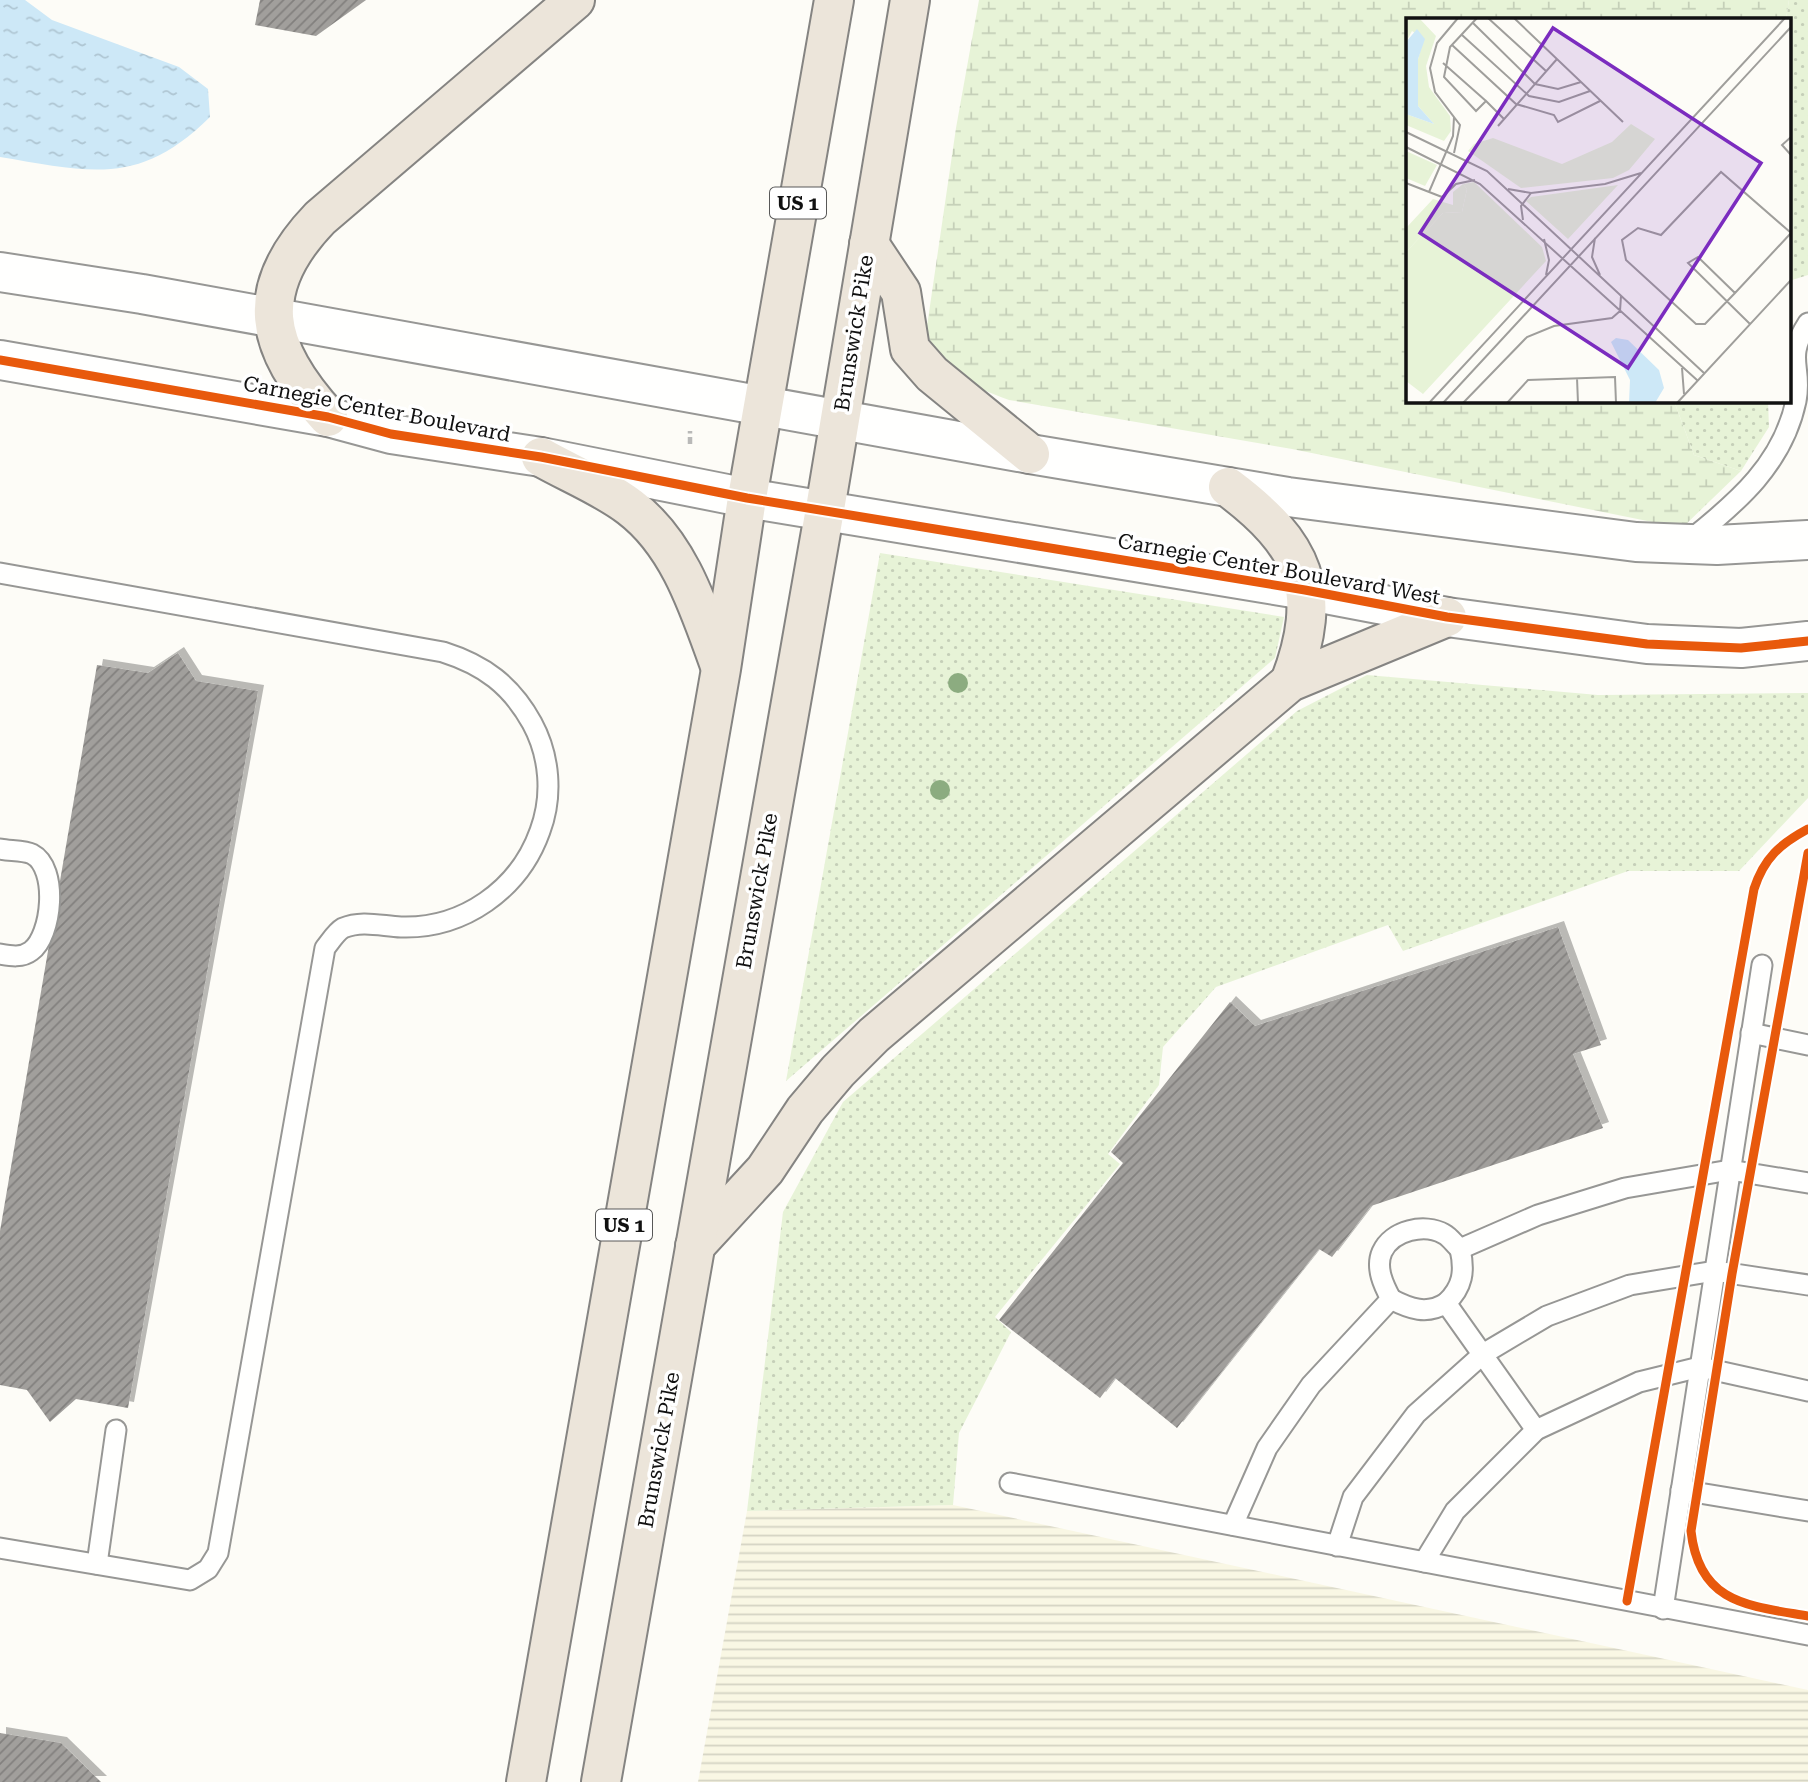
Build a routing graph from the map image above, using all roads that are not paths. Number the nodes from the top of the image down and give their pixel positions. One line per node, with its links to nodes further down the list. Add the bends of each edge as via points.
1 (575, 0): 6 (highway, via 320,218 299,240 283,268 274,291)
2 (834, 0): 9 (highway, US 1)
3 (910, 0): 4 (highway, Brunswick Pike)
4 (869, 244): 11 (highway, Brunswick Pike); 12 (highway, via 901,292 910,349 932,374)
5 (0, 272): 6 (street)
6 (272, 317): 9 (street); 10 (highway, via 287,361)
7 (1808, 323): 18 (lane, via 1795,344 1797,398 1785,440 1764,473 1725,513)
8 (0, 360): 10 (street, Carnegie Center Boulevard)
9 (763, 406): 11 (street); 15 (highway, US 1)
10 (328, 417): 13 (street, Carnegie Center Boulevard, via 391,434)
11 (840, 420): 12 (street); 16 (highway, Brunswick Pike)
12 (1030, 454): 14 (street)
13 (541, 457): 15 (street, Carnegie Center Boulevard); 23 (highway, via 630,507 659,537 697,601)
14 (1228, 487): 18 (street, via 1578,536); 20 (highway, via 1258,509 1287,543)
15 (747, 498): 16 (street, Carnegie Center Boulevard West); 23 (highway, US 1)
16 (825, 509): 20 (street, Carnegie Center Boulevard West); 32 (highway, Brunswick Pike)
17 (1808, 540): 18 (street)
18 (1685, 544)
19 (0, 573): 50 (lane, via 465,659 488,670 525,710 538,734 549,786 536,843 521,871 496,896 468,914 436,925 362,923 340,929 325,948 218,1553 208,1569 190,1580)
20 (1305, 590): 21 (street, Carnegie Center Boulevard West); 24 (highway, via 1307,628)
21 (1447, 617): 22 (street, Carnegie Center Boulevard West, via 1647,644 1741,648); 24 (highway)
22 (1808, 641)
23 (721, 668): 53 (highway, US 1)
24 (1290, 682): 32 (highway, via 874,1035 830,1080 765,1170)
25 (0, 849): 26 (lane, via 32,854 46,866 51,883 43,938 31,952 16,957)
26 (0, 954)
27 (1762, 965): 28 (lane)
28 (1751, 1033): 29 (lane); 30 (lane)
29 (1808, 1045)
30 (1730, 1170): 31 (lane); 33 (lane, via 1625,1188 1538,1215); 34 (lane)
31 (1808, 1183)
32 (695, 1246): 54 (highway, Brunswick Pike)
33 (1460, 1250): 36 (lane, via 1445,1234 1429,1228 1408,1230 1394,1239 1382,1252 1380,1266 1382,1284); 37 (lane, via 1464,1270 1455,1295)
34 (1715, 1271): 35 (lane); 38 (lane, via 1630,1285 1547,1316); 39 (lane)
35 (1808, 1285)
36 (1391, 1299): 37 (lane, via 1418,1310 1436,1310); 46 (lane, via 1311,1385 1268,1448)
37 (1446, 1304): 38 (lane)
38 (1483, 1354): 42 (lane); 47 (lane, via 1416,1414 1353,1497)
39 (1700, 1367): 40 (lane); 42 (lane, via 1639,1382); 44 (lane)
40 (1808, 1391)
41 (116, 1430): 50 (lane)
42 (1536, 1430): 49 (lane, via 1455,1511)
43 (1010, 1483): 46 (lane)
44 (1681, 1490): 45 (lane); 51 (lane)
45 (1808, 1511)
46 (1233, 1525): 47 (lane)
47 (1337, 1546): 49 (lane)
48 (0, 1548): 50 (lane)
49 (1424, 1562): 51 (lane)
50 (97, 1564)
51 (1663, 1609): 52 (lane)
52 (1808, 1635)
53 (526, 1782)
54 (601, 1782)

